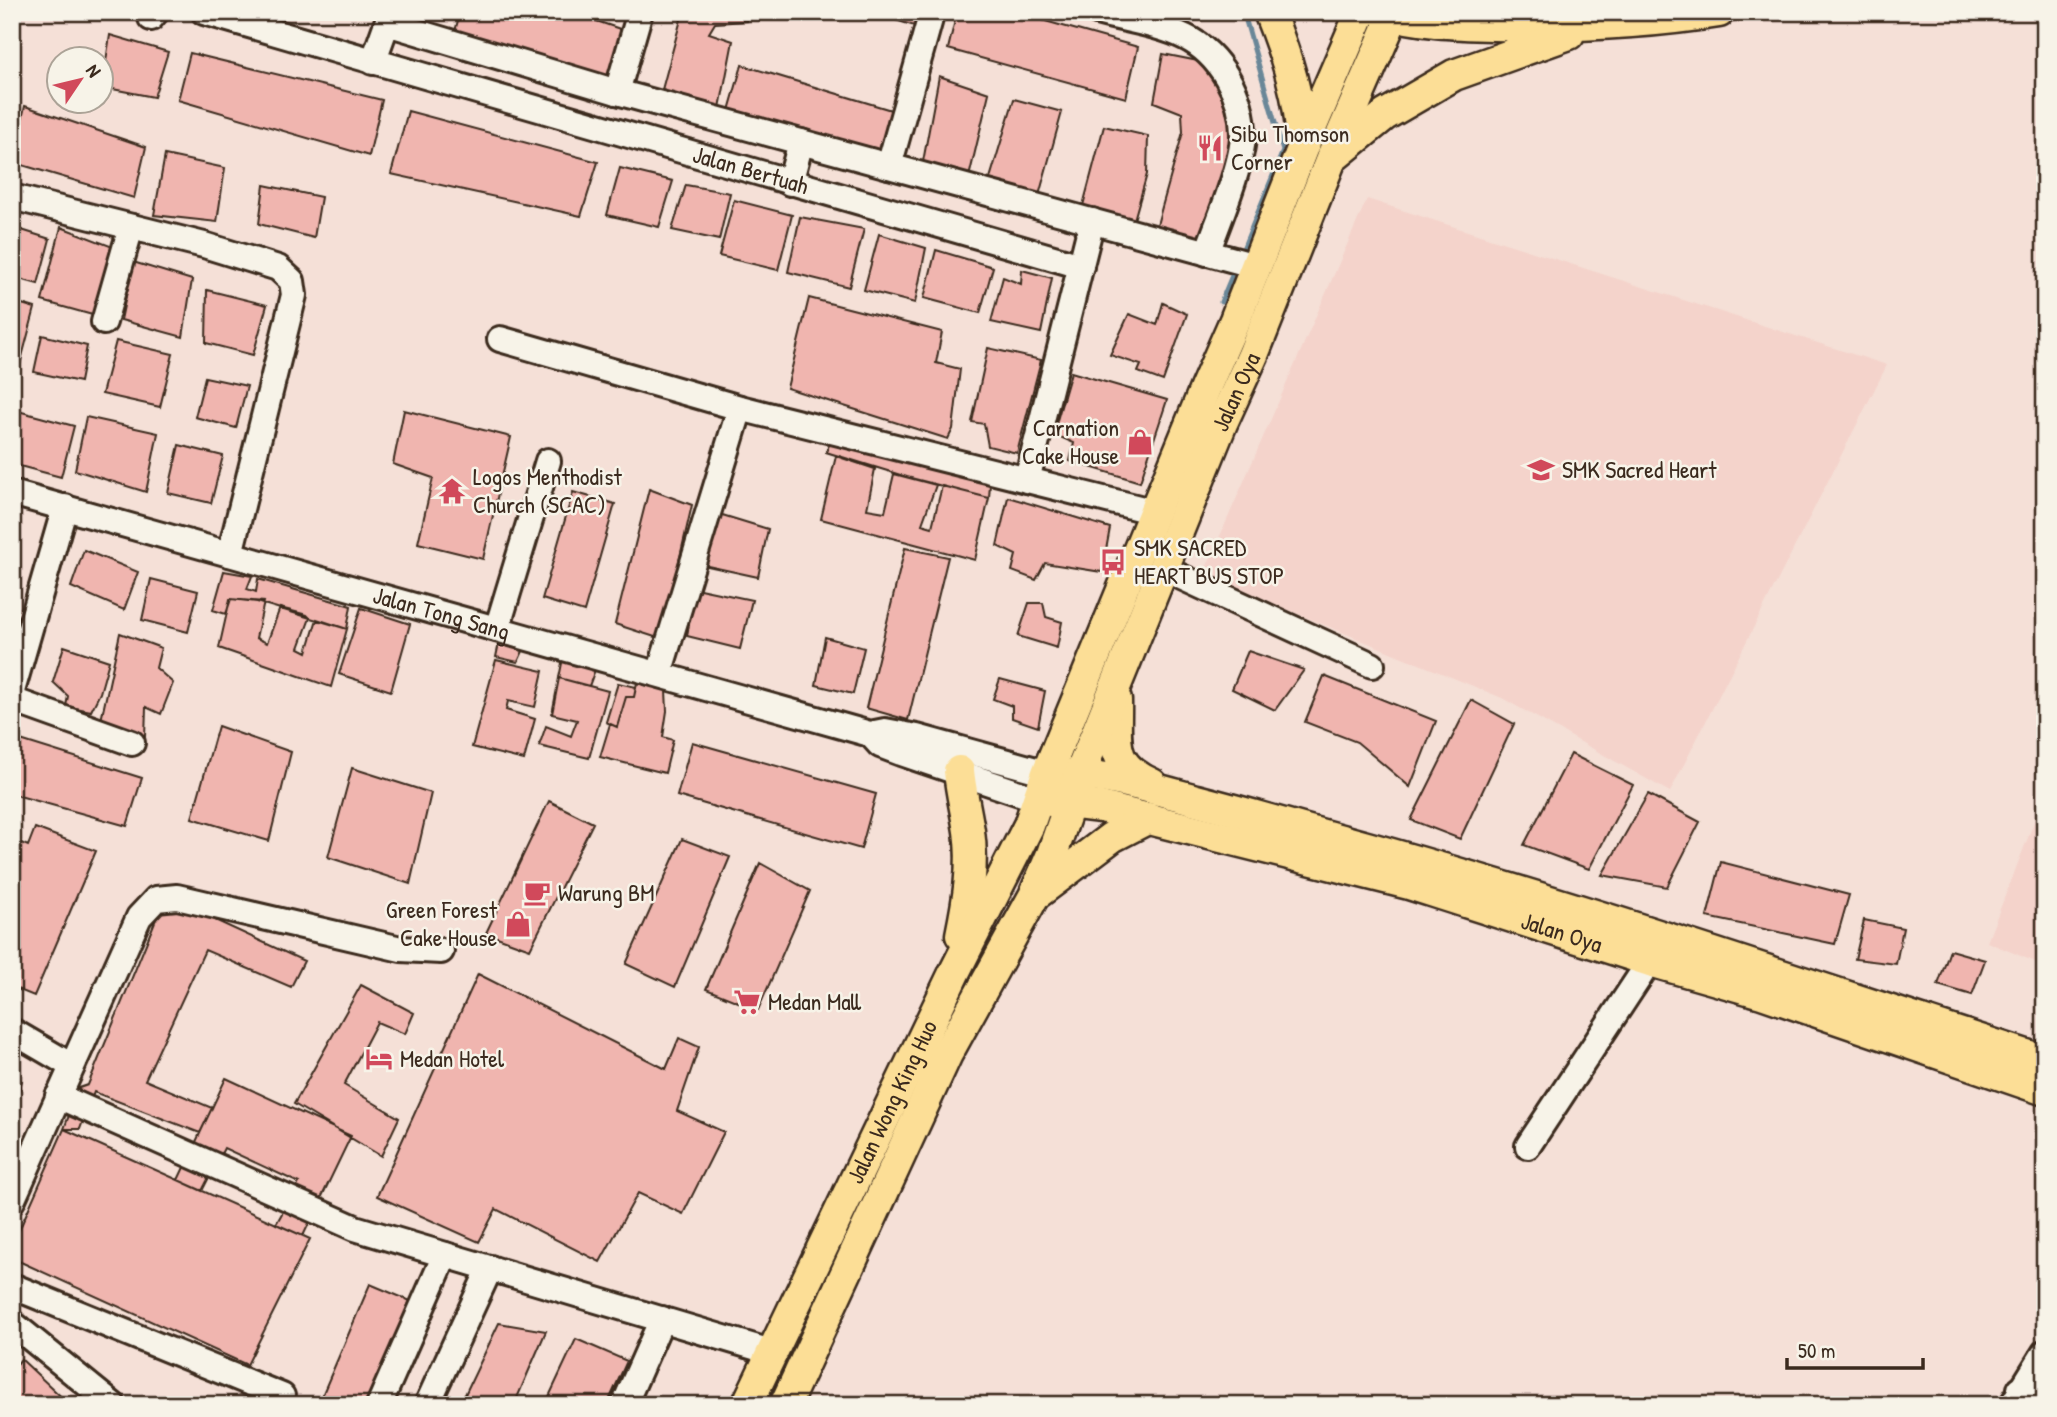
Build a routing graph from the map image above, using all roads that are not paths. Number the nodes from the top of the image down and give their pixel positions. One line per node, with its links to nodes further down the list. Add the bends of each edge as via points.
1 (204, 12): 8 (street, Jalan Bertuah)
2 (640, 12): 12 (street)
3 (932, 12): 16 (street)
4 (1097, 12): 21 (street, via 1184,36 1208,50 1228,78 1243,135)
5 (1269, 12): 14 (main road, via 1301,116)
6 (1361, 12): 14 (main road, Jalan Oya)
7 (1719, 12): 10 (main road)
8 (210, 13): 11 (street, Jalan Bertuah)
9 (1390, 13): 10 (main road, via 1450,23); 15 (main road, Jalan Oya)
10 (1599, 23): 15 (main road, via 1454,75 1385,115)
11 (373, 62): 12 (street, via 387,23); 17 (street, Jalan Bertuah)
12 (617, 92): 13 (street)
13 (801, 142): 16 (street); 17 (street)
14 (1302, 149): 21 (main road, Jalan Oya)
15 (1331, 159): 32 (main road, Jalan Oya)
16 (889, 166): 19 (street)
17 (790, 183): 22 (street, Jalan Bertuah)
18 (14, 197): 20 (street)
19 (1092, 221): 21 (street); 22 (street)
20 (131, 228): 23 (street); 31 (street, via 278,268 295,288)
21 (1233, 260): 30 (main road, Jalan Oya)
22 (1081, 266): 27 (street)
23 (104, 323)
24 (500, 339): 25 (street)
25 (740, 408): 27 (street); 35 (street)
26 (548, 461): 33 (street)
27 (1027, 480): 30 (street)
28 (12, 493): 29 (street, Jalan Tong Sang)
29 (65, 508): 31 (street, Jalan Tong Sang); 37 (street)
30 (1155, 512): 43 (main road, Jalan Oya)
31 (230, 554): 33 (street, Jalan Tong Sang)
32 (1164, 569): 34 (street); 36 (main road, Jalan Oya)
33 (497, 629): 35 (street, Jalan Tong Sang)
34 (1372, 665)
35 (659, 674): 39 (street, Jalan Tong Sang)
36 (1115, 690): 42 (main road, Jalan Oya); 44 (main road, via 1121,762 1136,777)
37 (12, 691)
38 (12, 700): 40 (street)
39 (870, 734): 41 (street, Jalan Tong Sang, via 891,749); 43 (street, Jalan Tong Sang, via 885,731 917,737)
40 (132, 743)
41 (959, 771): 43 (street, Jalan Tong Sang); 50 (main road, via 971,876)
42 (1080, 774): 43 (main road, Jalan Oya); 44 (main road, Jalan Oya); 45 (main road, Jalan Oya)
43 (1042, 786): 45 (main road, Jalan Oya); 50 (main road, Jalan Wong King Huo, via 1029,825)
44 (1170, 792): 52 (main road, Jalan Oya, via 1655,933)
45 (1070, 803): 46 (main road, Jalan Oya); 47 (main road, Jalan Wong King Huo)
46 (1149, 818): 47 (main road, via 1088,853); 49 (main road, Jalan Oya, via 1409,884)
47 (1034, 896): 72 (main road, Jalan Wong King Huo, via 947,1054)
48 (441, 951): 53 (street, via 401,949 177,897 156,899 139,917)
49 (1650, 961): 54 (main road, Jalan Oya, via 1762,993); 56 (street)
50 (954, 973): 63 (main road, Jalan Wong King Huo)
51 (12, 1031): 53 (street)
52 (2045, 1060)
53 (72, 1066): 55 (street)
54 (2045, 1090)
55 (58, 1097): 57 (street); 58 (street, via 355,1228)
56 (1528, 1146)
57 (12, 1202)
58 (445, 1255): 59 (street); 68 (street)
59 (490, 1268): 61 (street); 69 (street)
60 (12, 1286): 65 (street)
61 (662, 1319): 63 (street); 70 (street)
62 (12, 1322): 67 (street)
63 (771, 1352): 71 (main road, Jalan Wong King Huo)
64 (2045, 1352): 66 (street)
65 (282, 1396)
66 (2016, 1397): 73 (street)
67 (113, 1405)
68 (379, 1405)
69 (427, 1405)
70 (624, 1405)
71 (747, 1405)
72 (785, 1405)
73 (2044, 1405)

